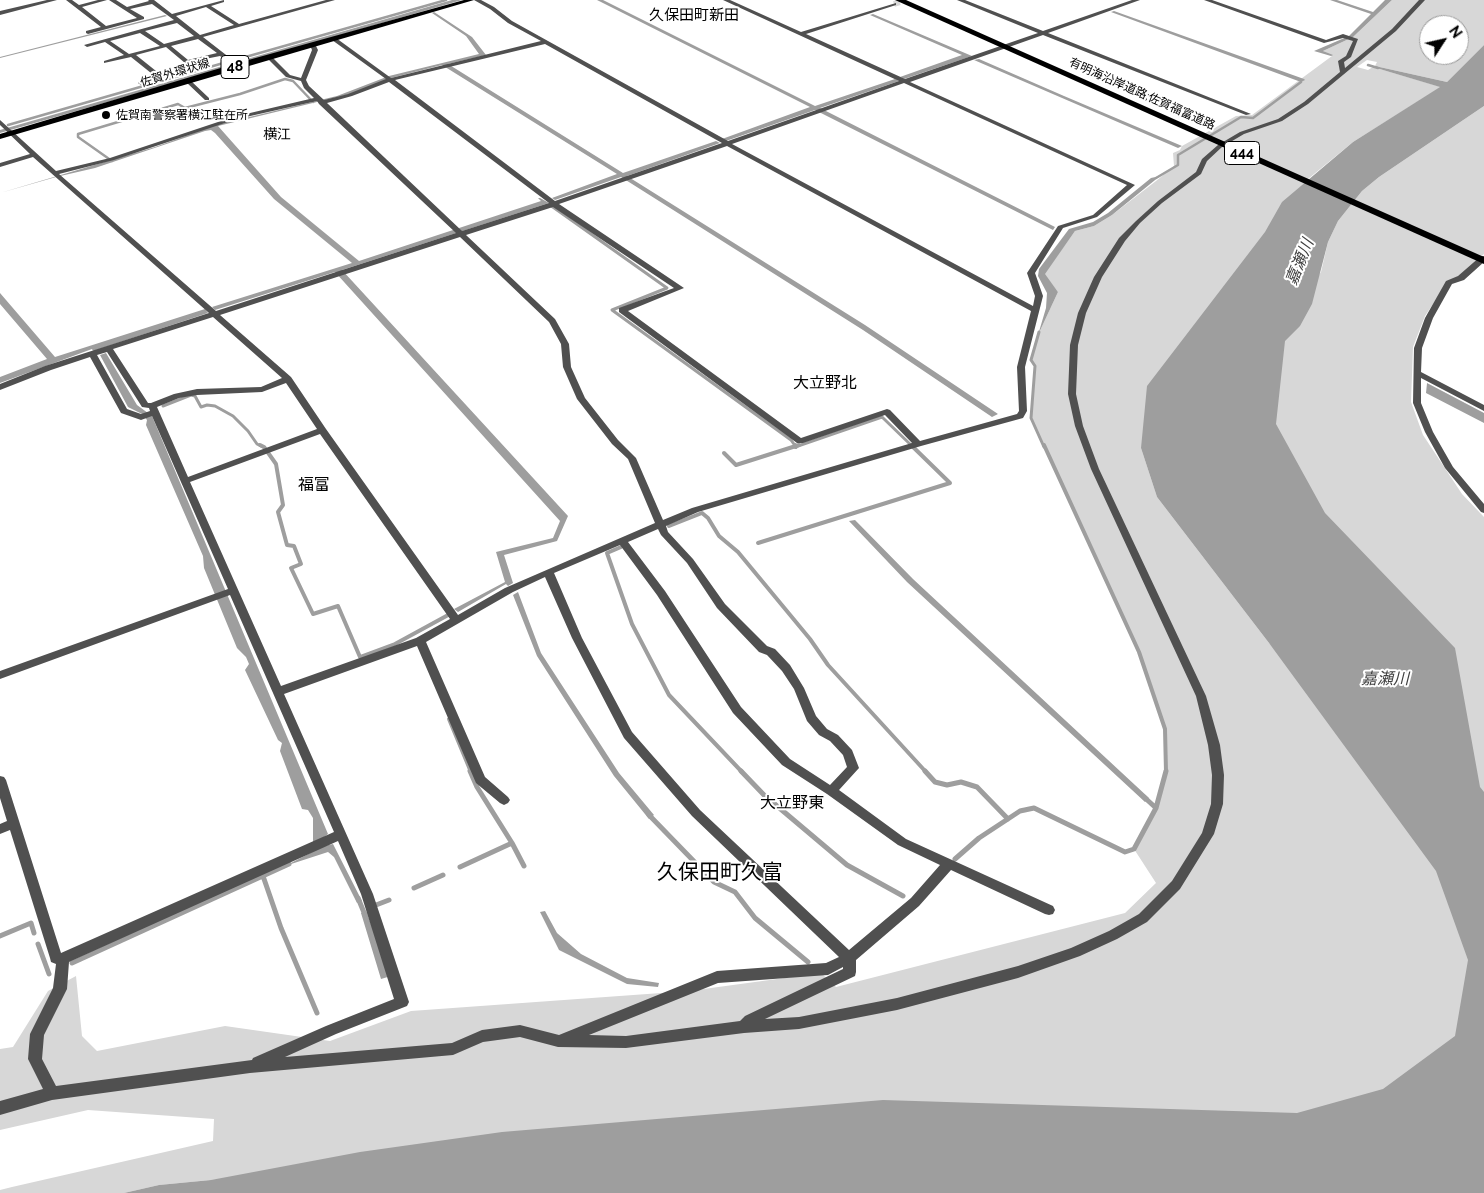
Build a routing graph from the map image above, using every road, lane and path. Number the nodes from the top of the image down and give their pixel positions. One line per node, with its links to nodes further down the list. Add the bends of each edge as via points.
1 (54, 0): 19 (street)
2 (69, 0): 17 (street)
3 (104, 0): 17 (street)
4 (112, 0): 18 (street)
5 (332, 0): 22 (street)
6 (472, 0): 29 (main road, 佐賀外環状線 / 48)
7 (477, 0): 31 (street)
8 (726, 0): 26 (street)
9 (960, 0): 27 (street)
10 (1137, 0): 27 (street)
11 (1208, 0): 40 (street, via 1326,42 1343,36 1356,40 1348,57 1342,61)
12 (1422, 0): 40 (street, via 1394,30)
13 (152, 1): 18 (street); 20 (street)
14 (222, 1): 16 (street)
15 (898, 1): 26 (street); 62 (highway, 有明海沿岸道路;佐賀福富道路 / 444)
16 (207, 6): 20 (street); 22 (street)
17 (77, 7): 23 (street)
18 (127, 8): 23 (street, via 142,18)
19 (0, 13)
20 (171, 16): 21 (street)
21 (178, 21): 24 (street); 28 (street)
22 (239, 26): 28 (street)
23 (106, 28): 25 (street)
24 (141, 31): 30 (street); 34 (street)
25 (88, 32)
26 (800, 34): 46 (street)
27 (1043, 34): 46 (street); 50 (street)
28 (198, 37): 34 (street); 35 (street)
29 (334, 39): 33 (main road, 佐賀外環状線 / 48); 43 (street)
30 (106, 40): 32 (street); 36 (street)
31 (545, 42): 43 (street); 54 (street)
32 (88, 45)
33 (313, 45): 37 (main road, 佐賀外環状線 / 48); 44 (street, via 315,50)
34 (165, 46): 35 (street, via 187,62); 36 (street)
35 (220, 54): 39 (street)
36 (130, 55): 38 (street); 42 (street)
37 (269, 57): 39 (main road, 佐賀外環状線 / 48); 44 (street, via 288,76)
38 (106, 62)
39 (235, 64): 45 (main road, 佐賀外環状線 / 48)
40 (1343, 72): 94 (street, via 1280,120 1242,133 1220,146 1204,160 1199,173 1138,222 1098,277 1082,313 1074,345 1072,394 1079,426 1095,470 1201,696 1214,745 1217,804 1208,834 1195,857 1176,885 1143,918 1113,935 1052,961 897,1004 799,1023)
41 (172, 74): 42 (street)
42 (160, 77): 47 (street)
43 (388, 79): 49 (street, via 350,96); 60 (street)
44 (303, 80): 49 (street)
45 (188, 81): 48 (street); 52 (main road, 佐賀外環状線 / 48)
46 (904, 81): 54 (street); 63 (street, via 1132,185 1095,216 1060,227 1031,273 1039,296)
47 (141, 83)
48 (208, 99)
49 (316, 101): 59 (street, via 216,124); 61 (street)
50 (1248, 114)
51 (0, 122): 52 (street)
52 (9, 132): 53 (main road, 佐賀外環状線 / 48); 56 (street)
53 (0, 137)
54 (727, 143): 60 (street); 63 (street)
55 (0, 154): 57 (street)
56 (34, 156): 57 (street); 59 (street)
57 (9, 162): 58 (street)
58 (0, 165)
59 (57, 175): 64 (street)
60 (551, 201): 61 (street); 73 (street, via 680,288 622,310 800,441 887,412)
61 (457, 233): 64 (street, via 336,276); 76 (street, via 552,321 565,344 567,367 581,399 632,458)
62 (1484, 260): 67 (street, via 1445,290 1429,318 1418,348)
63 (1035, 310): 73 (street, via 1022,367 1023,411 1020,416)
64 (212, 311): 65 (street); 68 (street)
65 (109, 349): 66 (street); 71 (street, via 145,405)
66 (92, 354): 69 (street); 71 (street, via 124,411 141,417)
67 (1417, 373): 70 (street); 75 (street, via 1417,403 1429,432 1449,468)
68 (288, 379): 71 (street, via 262,389 177,396); 72 (street)
69 (0, 387)
70 (1484, 408)
71 (153, 409): 74 (street)
72 (322, 430): 74 (street); 80 (street)
73 (914, 445): 76 (street, via 695,510)
74 (184, 481): 79 (street)
75 (1484, 510)
76 (662, 529): 77 (street); 85 (street, via 721,606 786,668 799,688 811,718 848,752 853,768)
77 (626, 545): 78 (street); 85 (street, via 737,710 786,762)
78 (548, 572): 80 (street); 92 (street, via 576,638 628,735 696,813)
79 (232, 591): 82 (street); 83 (street)
80 (453, 616): 81 (street)
81 (420, 642): 83 (street); 86 (street, via 480,780)
82 (0, 675)
83 (277, 692): 89 (street)
84 (0, 780): 87 (street)
85 (831, 791): 90 (street, via 902,842)
86 (504, 800)
87 (14, 824): 88 (street); 93 (street, via 56,958)
88 (0, 829)
89 (337, 837): 93 (street); 96 (street, via 367,894 402,1002)
90 (949, 864): 91 (street); 92 (street, via 915,902)
91 (1049, 910)
92 (849, 958): 94 (street, via 850,972 750,1020); 95 (street, via 828,968 717,977)
93 (63, 959): 97 (street, via 60,989 37,1034 35,1059)
94 (744, 1027): 95 (street, via 626,1042)
95 (558, 1041): 96 (street, via 520,1031 482,1036 453,1049)
96 (250, 1067): 97 (street)
97 (52, 1093): 98 (street)
98 (0, 1108)

